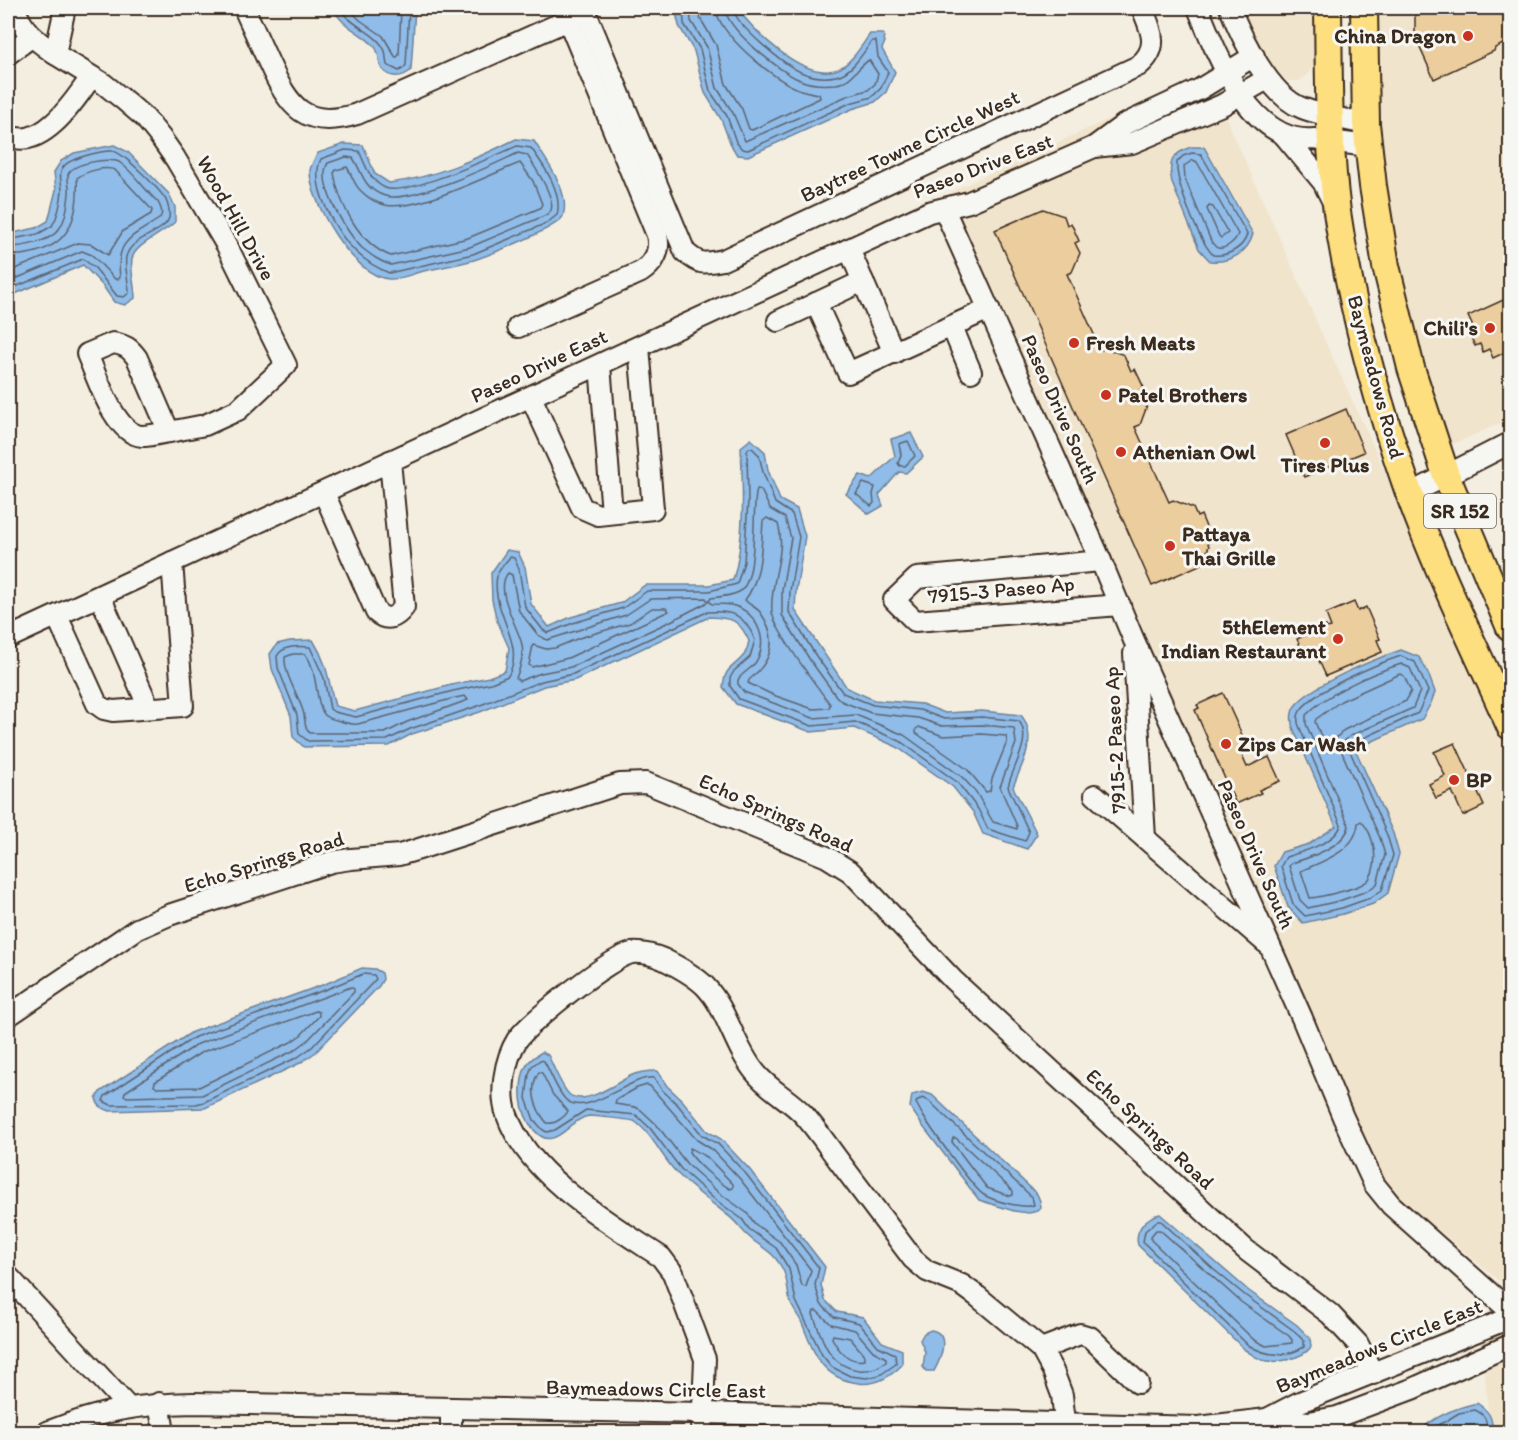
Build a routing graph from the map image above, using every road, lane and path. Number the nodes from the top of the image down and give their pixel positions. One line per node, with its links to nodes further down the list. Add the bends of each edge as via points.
1 (15, 8): 10 (street)
2 (65, 8): 12 (street)
3 (244, 8): 31 (street, via 288,100 322,120 357,114 568,20 659,245 656,257 641,272)
4 (584, 8): 5 (street, Baytree Towne Circle West, via 685,252 705,264 723,260 1138,66 1151,52 1153,41)
5 (1142, 8)
6 (1198, 8): 14 (street)
7 (1230, 8): 13 (street)
8 (1328, 8): 18 (main road, Baymeadows Road / SR 152)
9 (1364, 8): 21 (main road, Baymeadows Road / SR 152)
10 (31, 37): 11 (street); 12 (street, Wood Hill Drive)
11 (8, 54)
12 (55, 54): 15 (street, Wood Hill Drive)
13 (1254, 56): 14 (street, Paseo Drive East); 16 (street)
14 (1227, 73): 17 (street); 23 (street, Paseo Drive East, via 1125,124)
15 (91, 76): 19 (street, via 69,109 43,131 28,137); 38 (street, Wood Hill Drive, via 145,118 176,158 227,246 286,365 238,410 206,425)
16 (1268, 79): 17 (street, Paseo Drive East); 18 (street, via 1300,108)
17 (1240, 95): 20 (street, via 1268,125); 23 (street, Paseo Drive East, via 1132,143)
18 (1330, 116): 21 (street); 22 (main road, Baymeadows Road / SR 152)
19 (8, 135)
20 (1284, 135): 22 (street); 25 (street, via 1323,182)
21 (1367, 135): 22 (street); 41 (main road, Baymeadows Road / SR 152, via 1386,266 1410,368)
22 (1331, 143): 25 (main road, Baymeadows Road / SR 152)
23 (1094, 147): 24 (street, Paseo Drive East, via 969,202)
24 (944, 209): 26 (street, Paseo Drive East); 29 (street, Paseo Drive South)
25 (1337, 211): 43 (main road, Baymeadows Road / SR 152, via 1371,373)
26 (849, 249): 27 (street); 33 (street, Paseo Drive East)
27 (863, 281): 28 (street); 34 (street)
28 (816, 303): 30 (street); 34 (street, via 848,373)
29 (989, 309): 32 (street); 45 (street, Paseo Drive South)
30 (778, 321)
31 (518, 327)
32 (952, 327): 34 (street); 36 (street)
33 (639, 347): 35 (street, Paseo Drive East); 44 (street, via 653,509)
34 (894, 353)
35 (600, 365): 37 (street, Paseo Drive East); 44 (street)
36 (971, 372)
37 (531, 397): 40 (street, Paseo Drive East); 44 (street, via 582,508 598,515)
38 (170, 432): 38 (street, via 141,436 122,426 87,354 113,343 131,350)
39 (1510, 443): 41 (street)
40 (390, 461): 42 (street, Paseo Drive East); 42 (street, via 404,607 399,615 381,617 376,612)
41 (1446, 475): 43 (street); 50 (main road, Baymeadows Road / SR 152)
42 (324, 493): 46 (street, Paseo Drive East)
43 (1410, 494): 54 (main road, Baymeadows Road / SR 152)
44 (612, 513)
45 (1101, 561): 48 (street, Paseo Drive South); 48 (street, 7915-3 Paseo Ap, via 917,578 894,600 915,621)
46 (172, 562): 47 (street, Paseo Drive East); 53 (street, via 183,706)
47 (100, 596): 49 (street, Paseo Drive East); 53 (street)
48 (1120, 604): 52 (street, Paseo Drive South)
49 (57, 616): 51 (street, Paseo Drive East); 53 (street, via 97,704 113,711)
50 (1510, 628)
51 (8, 638)
52 (1133, 638): 56 (street, 7915-2 Paseo Ap); 57 (street, Paseo Drive South)
53 (150, 708)
54 (1510, 726)
55 (1095, 795): 56 (street)
56 (1145, 838): 57 (street)
57 (1270, 947): 60 (street, Paseo Drive South, via 1374,1184 1391,1205)
58 (8, 1016): 64 (street, Echo Springs Road, via 137,929 169,915 331,862 399,855 620,784 646,783 827,857 851,872 953,980 1246,1250 1330,1314 1358,1344)
59 (8, 1276): 67 (street)
60 (1510, 1311)
61 (1510, 1318): 64 (street, Baymeadows Circle East)
62 (1510, 1346): 69 (street, Baymeadows Circle East, via 1337,1417 1309,1422)
63 (1041, 1349): 65 (street, via 1080,1334 1090,1337); 70 (street, via 962,1285 927,1271 913,1259 803,1114 752,1069 705,986 663,959 631,953 607,966 518,1040 507,1063 504,1098 521,1144 551,1177 578,1202 661,1257 673,1273 705,1359); 71 (street, via 1062,1395)
64 (1373, 1374): 69 (street, Baymeadows Circle East)
65 (1138, 1383)
66 (159, 1403): 67 (street, Baymeadows Circle East); 68 (street, Baymeadows Circle East); 76 (street)
67 (128, 1407): 75 (street, Baymeadows Circle East)
68 (452, 1408): 70 (street, Baymeadows Circle East); 77 (street)
69 (1267, 1419): 74 (street, Baymeadows Circle East)
70 (702, 1423): 72 (street, Baymeadows Circle East)
71 (1065, 1423): 73 (street, Baymeadows Circle East); 74 (street, Baymeadows Circle East)
72 (891, 1426): 73 (street, Baymeadows Circle East)
73 (923, 1426)
74 (1205, 1430)
75 (47, 1432)
76 (165, 1432)
77 (451, 1432)

